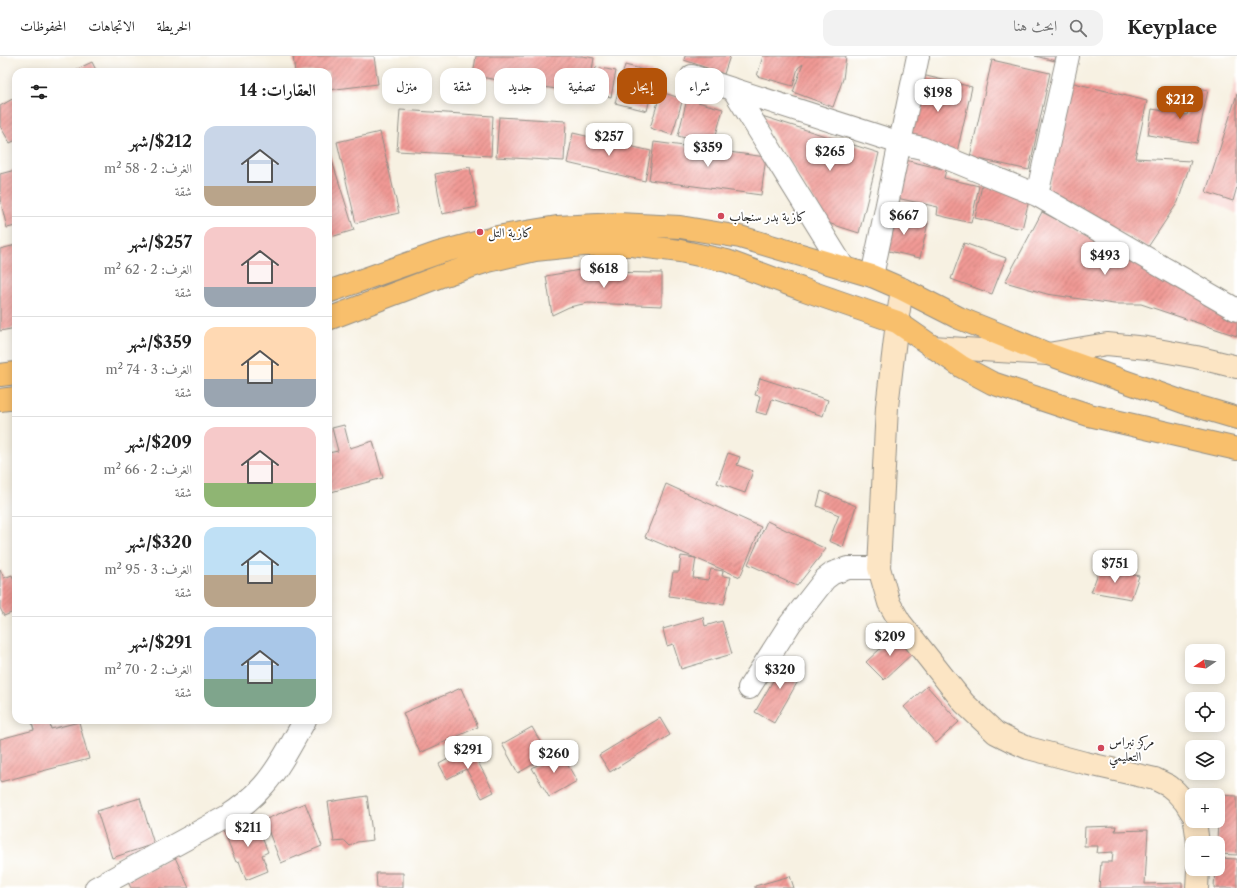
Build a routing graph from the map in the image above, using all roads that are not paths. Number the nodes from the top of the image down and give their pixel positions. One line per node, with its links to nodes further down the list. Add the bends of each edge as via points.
1 (918, 56): 5 (street)
2 (1068, 56): 6 (street)
3 (724, 86): 4 (street)
4 (733, 89): 5 (street); 7 (street)
5 (900, 143): 6 (street, via 922,148); 8 (street)
6 (1037, 196): 11 (street)
7 (844, 268): 8 (main road); 10 (main road, via 740,237 680,227 618,224 558,227 497,237 438,253)
8 (872, 276): 9 (main road)
9 (902, 289): 13 (street); 15 (main road, via 959,318)
10 (332, 291)
11 (1237, 310)
12 (332, 317): 13 (main road, via 488,261 535,250 583,245 632,245 680,251 727,261)
13 (897, 322): 14 (main road); 23 (street, via 887,407)
14 (932, 347): 15 (street); 22 (main road, via 992,383 1089,415)
15 (1048, 354): 16 (street, via 1107,344 1196,357); 21 (main road, via 1186,403)
16 (1237, 368)
17 (12, 374): 18 (main road)
18 (0, 375)
19 (12, 398): 20 (main road)
20 (0, 400)
21 (1237, 418)
22 (1237, 449)
23 (879, 568): 24 (street, via 848,568 825,579 790,624); 26 (street, via 889,603 900,622 964,704 996,733 1028,748 1155,779 1169,786)
24 (749, 688)
25 (304, 724): 28 (street, via 271,777 240,808)
26 (1185, 802)
27 (1198, 876): 29 (street)
28 (96, 888)
29 (1197, 888)

